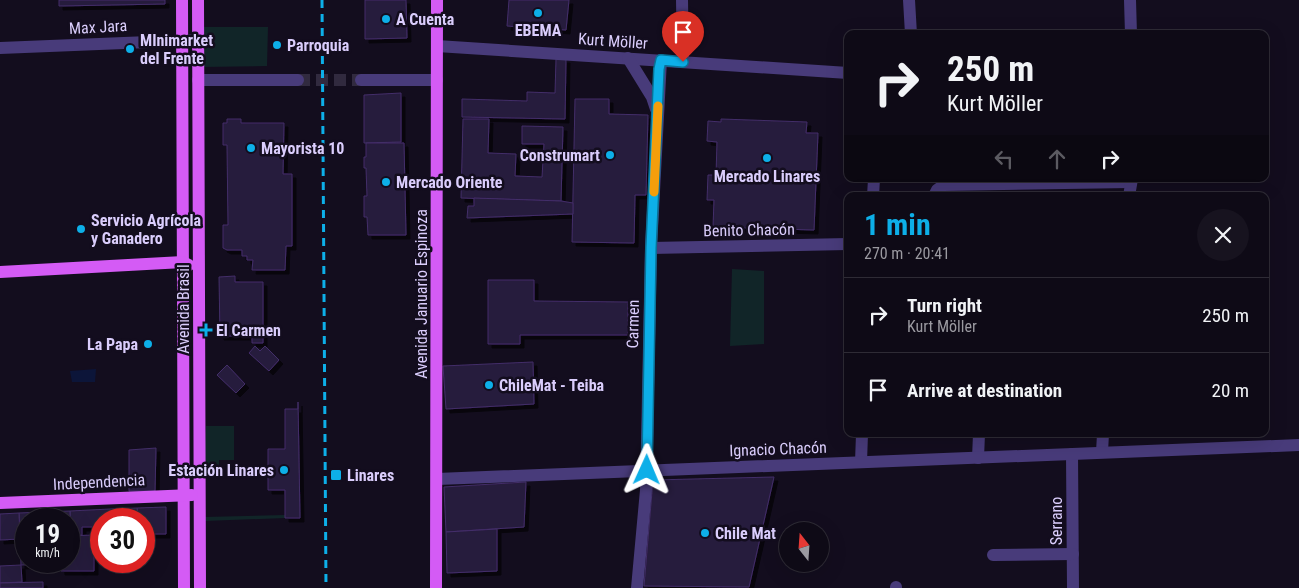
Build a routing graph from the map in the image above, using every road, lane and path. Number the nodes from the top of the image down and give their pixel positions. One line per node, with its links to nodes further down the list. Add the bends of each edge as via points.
1 (182, 0): 9 (main road, Avenida Brasil)
2 (198, 0): 10 (main road, Avenida Brasil)
3 (437, 0): 11 (main road, Avenida Januario Espinoza)
4 (682, 0): 15 (street)
5 (910, 0): 7 (street)
6 (1130, 0): 8 (street)
7 (911, 30)
8 (1131, 30)
9 (182, 40): 10 (street, Max Jara); 12 (street, Max Jara); 26 (main road, Avenida Brasil)
10 (198, 40): 17 (main road, Avenida Brasil)
11 (437, 46): 13 (street, Kurt Möller); 20 (main road, Avenida Januario Espinoza)
12 (0, 48)
13 (628, 58): 14 (street, Kurt Möller); 21 (street, via 652,97)
14 (661, 60): 15 (street, Kurt Möller); 21 (street, Carmen)
15 (683, 62): 16 (street, Kurt Möller)
16 (844, 73)
17 (198, 80): 18 (street); 28 (main road, Avenida Brasil)
18 (298, 80)
19 (361, 80): 20 (street)
20 (437, 80): 38 (main road, Avenida Januario Espinoza)
21 (658, 114): 25 (street, Carmen)
22 (1084, 182): 23 (street, via 944,185)
23 (936, 192)
24 (844, 244): 25 (street, Benito Chacón)
25 (651, 248): 37 (street, Carmen)
26 (183, 262): 27 (main road); 28 (main road, via 192,266); 40 (main road, Avenida Brasil)
27 (0, 272)
28 (199, 279): 39 (main road, Avenida Brasil)
29 (862, 437): 36 (street)
30 (978, 437): 35 (street)
31 (1103, 437): 33 (street)
32 (1299, 445): 33 (street, Ignacio Chacón)
33 (1102, 452): 34 (street, Ignacio Chacón)
34 (1072, 454): 35 (street, Ignacio Chacón); 43 (street, Serrano)
35 (978, 458): 36 (street, Ignacio Chacón)
36 (861, 462): 37 (street, Ignacio Chacón)
37 (647, 470): 38 (street, Ignacio Chacón); 47 (street, Carmen)
38 (437, 478): 46 (main road, Avenida Januario Espinoza)
39 (200, 494): 40 (main road, Independencia); 45 (main road, Avenida Brasil)
40 (184, 495): 41 (main road, Independencia); 44 (main road, Avenida Brasil)
41 (0, 503)
42 (993, 554): 43 (street)
43 (1073, 554): 48 (street, Serrano)
44 (184, 588)
45 (200, 588)
46 (436, 588)
47 (637, 588)
48 (1073, 588)

